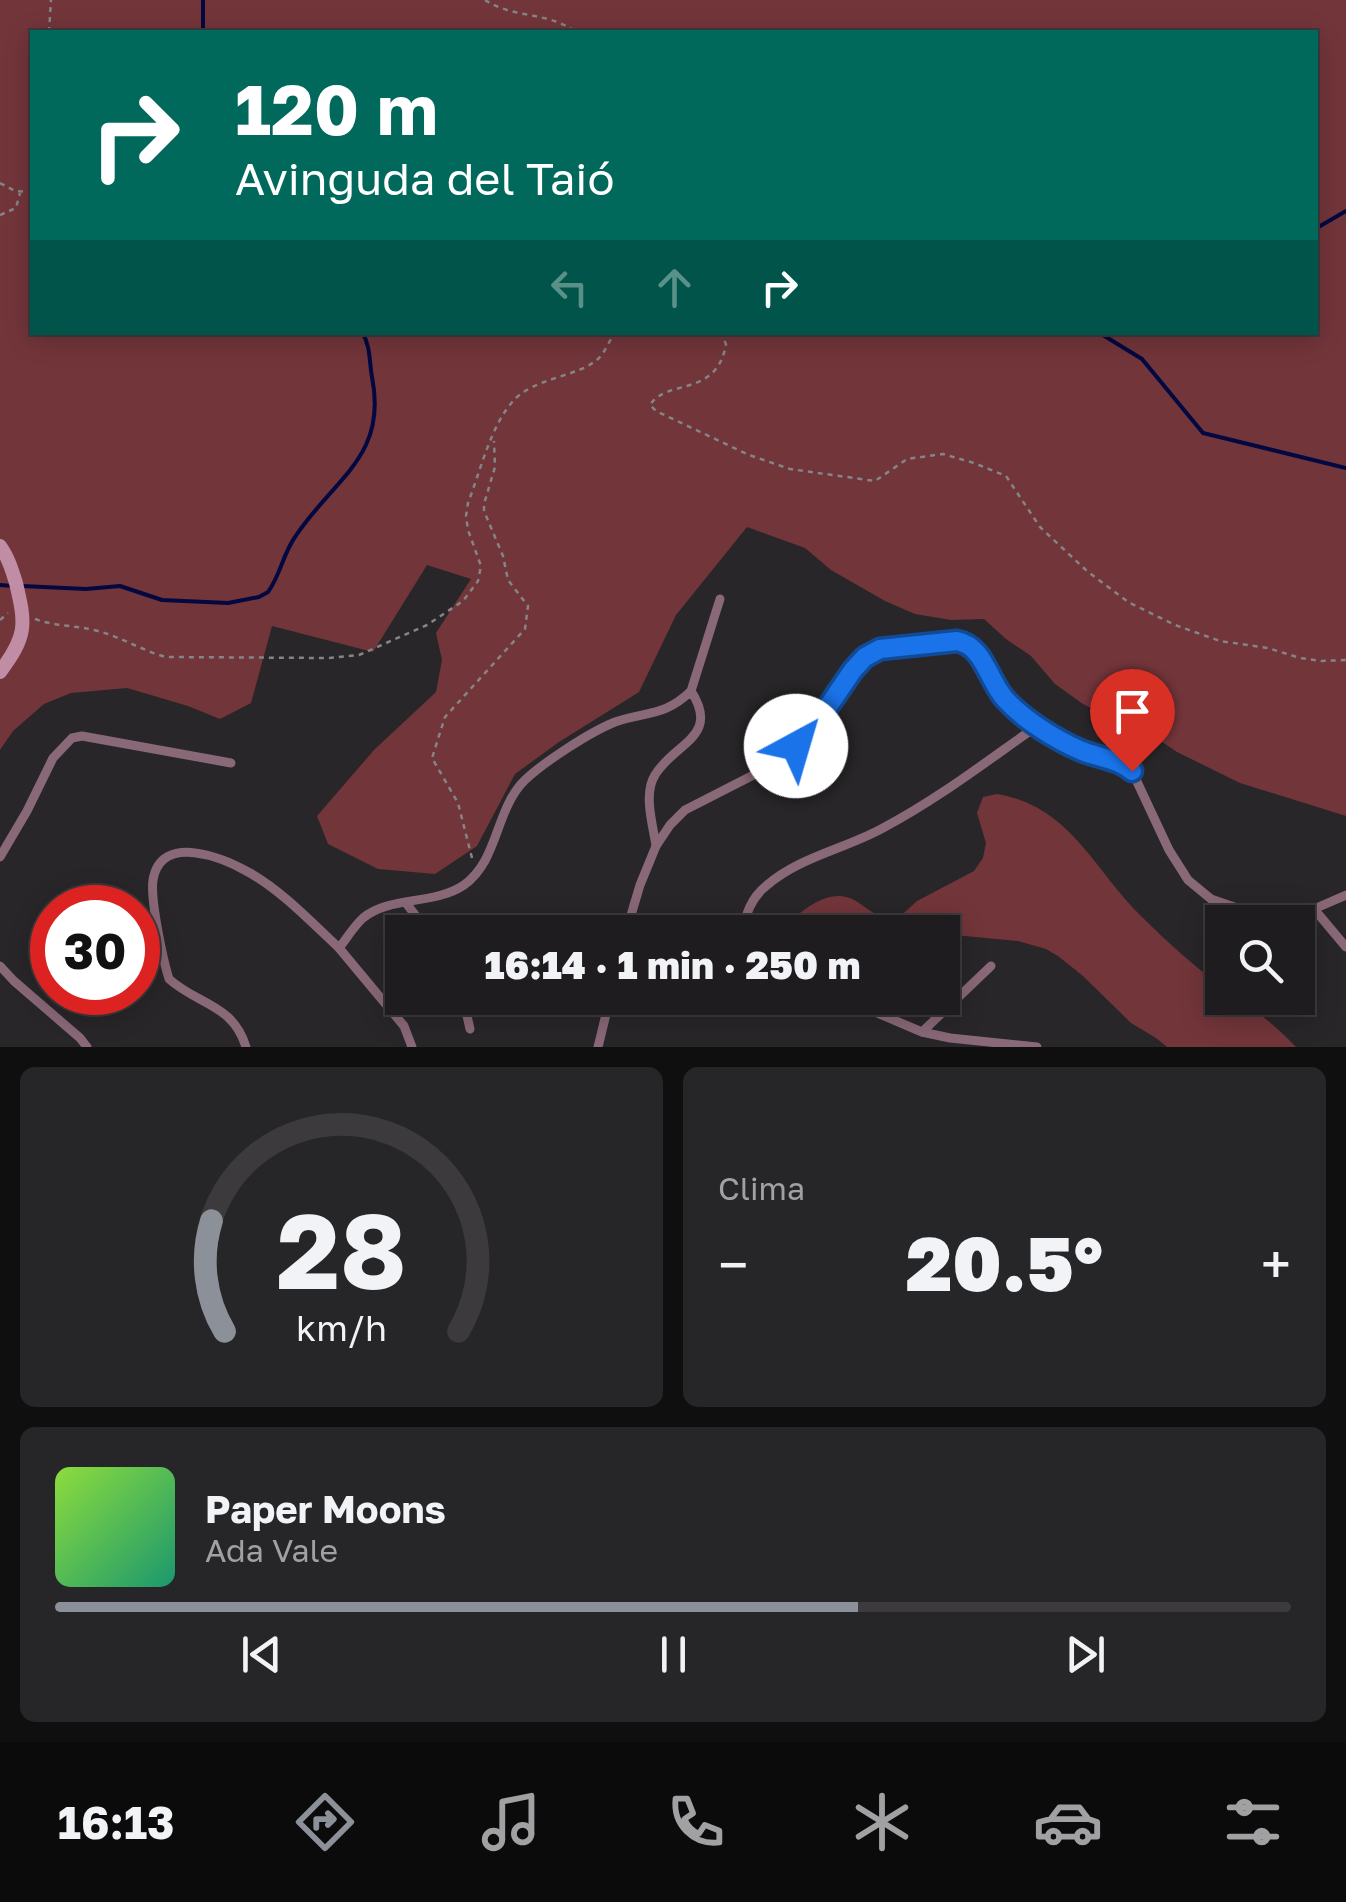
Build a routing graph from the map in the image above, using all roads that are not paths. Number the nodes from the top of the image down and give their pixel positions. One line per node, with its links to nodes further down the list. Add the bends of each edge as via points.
1 (0, 546): 3 (street, via 23,613 20,642)
2 (720, 599): 4 (street)
3 (0, 672)
4 (691, 691): 7 (street, via 702,719 692,739 654,776 649,792); 10 (street, via 665,710 612,723 522,782 478,873 461,888)
5 (1037, 726): 7 (street, via 1006,700 966,643 880,649 853,670 782,761 685,810); 11 (street, via 1132,771 1188,880); 16 (street, via 930,802 771,881 754,897)
6 (231, 763): 8 (street, via 72,738 53,758)
7 (656, 846): 15 (street)
8 (0, 858)
9 (1346, 896): 12 (street)
10 (406, 904): 14 (street); 18 (street, via 374,911)
11 (1229, 905)
12 (1315, 909)
13 (1315, 910): 17 (street)
14 (415, 915)
15 (631, 915)
16 (748, 915)
17 (1346, 947)
18 (339, 948): 27 (street, via 246,871 194,851 166,858 152,882 170,979 226,1014); 28 (street, via 404,1026)
19 (0, 966): 26 (street)
20 (991, 966): 25 (street)
21 (467, 1015): 24 (street)
22 (606, 1015): 29 (street)
23 (882, 1015): 25 (street)
24 (470, 1029)
25 (922, 1032): 30 (street)
26 (87, 1047)
27 (246, 1047)
28 (412, 1047)
29 (598, 1047)
30 (1036, 1047)

